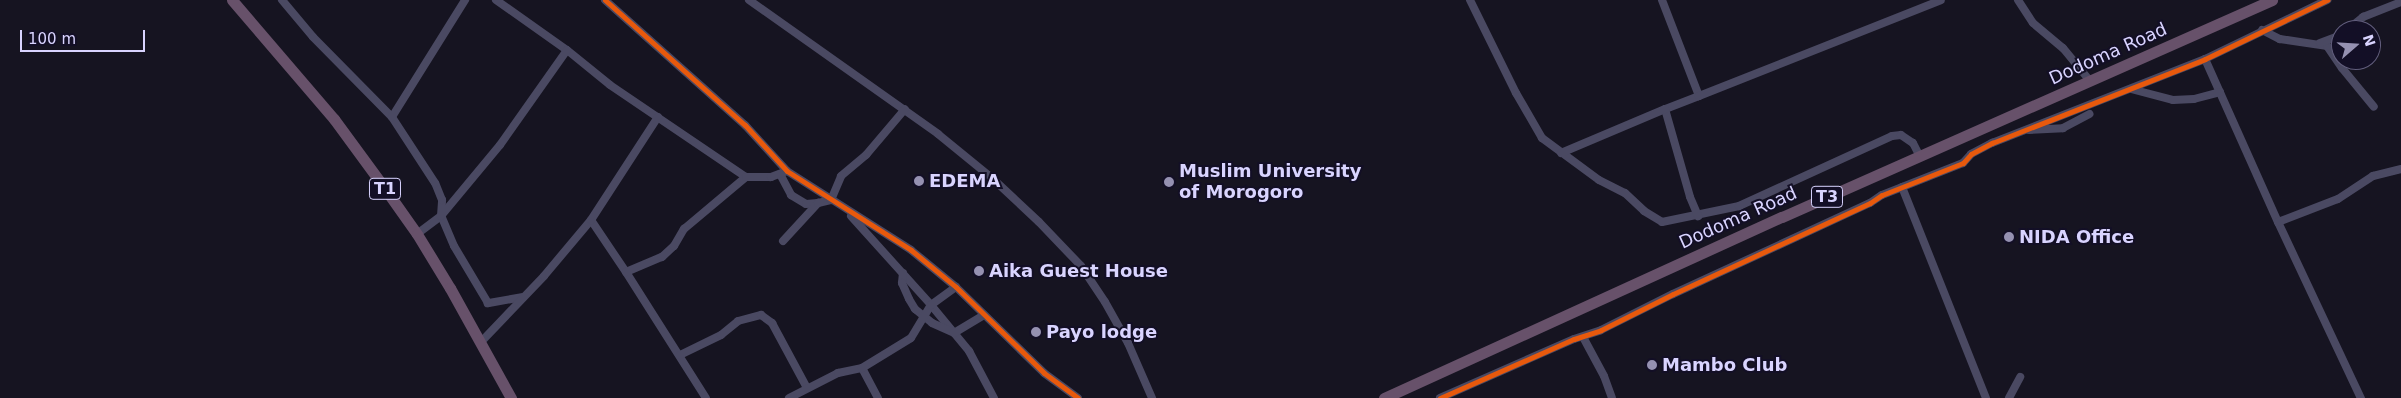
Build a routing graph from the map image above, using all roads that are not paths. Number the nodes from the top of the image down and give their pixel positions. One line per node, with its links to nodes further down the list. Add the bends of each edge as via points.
1 (232, 0): 44 (highway, T1, via 334,120)
2 (282, 0): 28 (street, via 313,37)
3 (465, 0): 28 (street)
4 (496, 0): 18 (street)
5 (605, 0): 34 (street, via 738,119)
6 (749, 0): 25 (street)
7 (1470, 0): 31 (street, via 1528,117 1542,138)
8 (1662, 0): 23 (street)
9 (1941, 0): 23 (street)
10 (2018, 0): 20 (street, via 2033,22 2063,48)
11 (2272, 0): 20 (highway, Dodoma Road / T3)
12 (2327, 0): 15 (street)
13 (2401, 2): 14 (street)
14 (2358, 20)
15 (2262, 30): 17 (street, via 2280,39); 19 (street)
16 (2331, 38): 17 (street)
17 (2316, 43): 24 (street, via 2327,46)
18 (567, 50): 29 (street, via 610,86); 40 (street, via 500,145)
19 (2205, 58): 21 (street); 22 (street)
20 (2090, 81): 32 (highway, Dodoma Road / T3)
21 (2131, 89): 22 (street, via 2173,100 2194,99); 30 (street)
22 (2220, 92): 43 (street)
23 (1699, 96): 26 (street)
24 (2374, 107)
25 (906, 109): 37 (street, via 866,155 841,176); 66 (street, via 992,178 1081,266 1128,343)
26 (1665, 109): 31 (street); 41 (street)
27 (2090, 114): 30 (street, via 2063,128)
28 (392, 117): 40 (street, via 435,183 442,200)
29 (658, 117): 35 (street); 42 (street)
30 (2024, 129): 36 (street, via 1971,154 1962,162)
31 (1561, 153): 41 (street, via 1599,180 1625,193 1662,222)
32 (1920, 157): 41 (street, via 1913,143 1901,136 1892,136 1739,206); 67 (highway, Dodoma Road / T3)
33 (2401, 169): 43 (street, via 2373,176 2338,199)
34 (784, 172): 35 (street, via 771,177); 37 (street); 38 (street, via 791,195 806,204)
35 (746, 177): 46 (street, via 684,229 674,246 662,257)
36 (1902, 187): 54 (street); 70 (street)
37 (831, 200): 38 (street); 39 (street)
38 (818, 203): 45 (street)
39 (844, 208): 47 (street); 48 (street, via 911,250)
40 (441, 216): 44 (street); 49 (street, via 454,246 488,303)
41 (1698, 216)
42 (591, 220): 46 (street); 49 (street)
43 (2278, 222): 72 (street)
44 (417, 234): 55 (highway, T1)
45 (783, 241)
46 (626, 272): 56 (street)
47 (903, 273): 50 (street); 52 (street, via 902,283 909,299)
48 (956, 287): 50 (street); 51 (street)
49 (524, 297): 55 (street)
50 (931, 305): 52 (street); 53 (street)
51 (984, 315): 53 (street); 65 (street, via 1044,373)
52 (923, 318): 53 (street); 57 (street, via 911,338)
53 (954, 333): 64 (street, via 969,351)
54 (1583, 336): 68 (street); 69 (street)
55 (481, 342): 60 (highway, T1)
56 (680, 355): 59 (street, via 721,335 738,321 761,315 772,323); 61 (street)
57 (862, 368): 59 (street, via 838,373); 63 (street)
58 (2020, 377): 71 (street)
59 (806, 388): 62 (street)
60 (511, 398)
61 (706, 398)
62 (789, 398)
63 (878, 398)
64 (994, 398)
65 (1078, 398)
66 (1152, 398)
67 (1384, 398)
68 (1440, 398)
69 (1612, 398)
70 (1986, 398)
71 (2009, 398)
72 (2361, 398)

